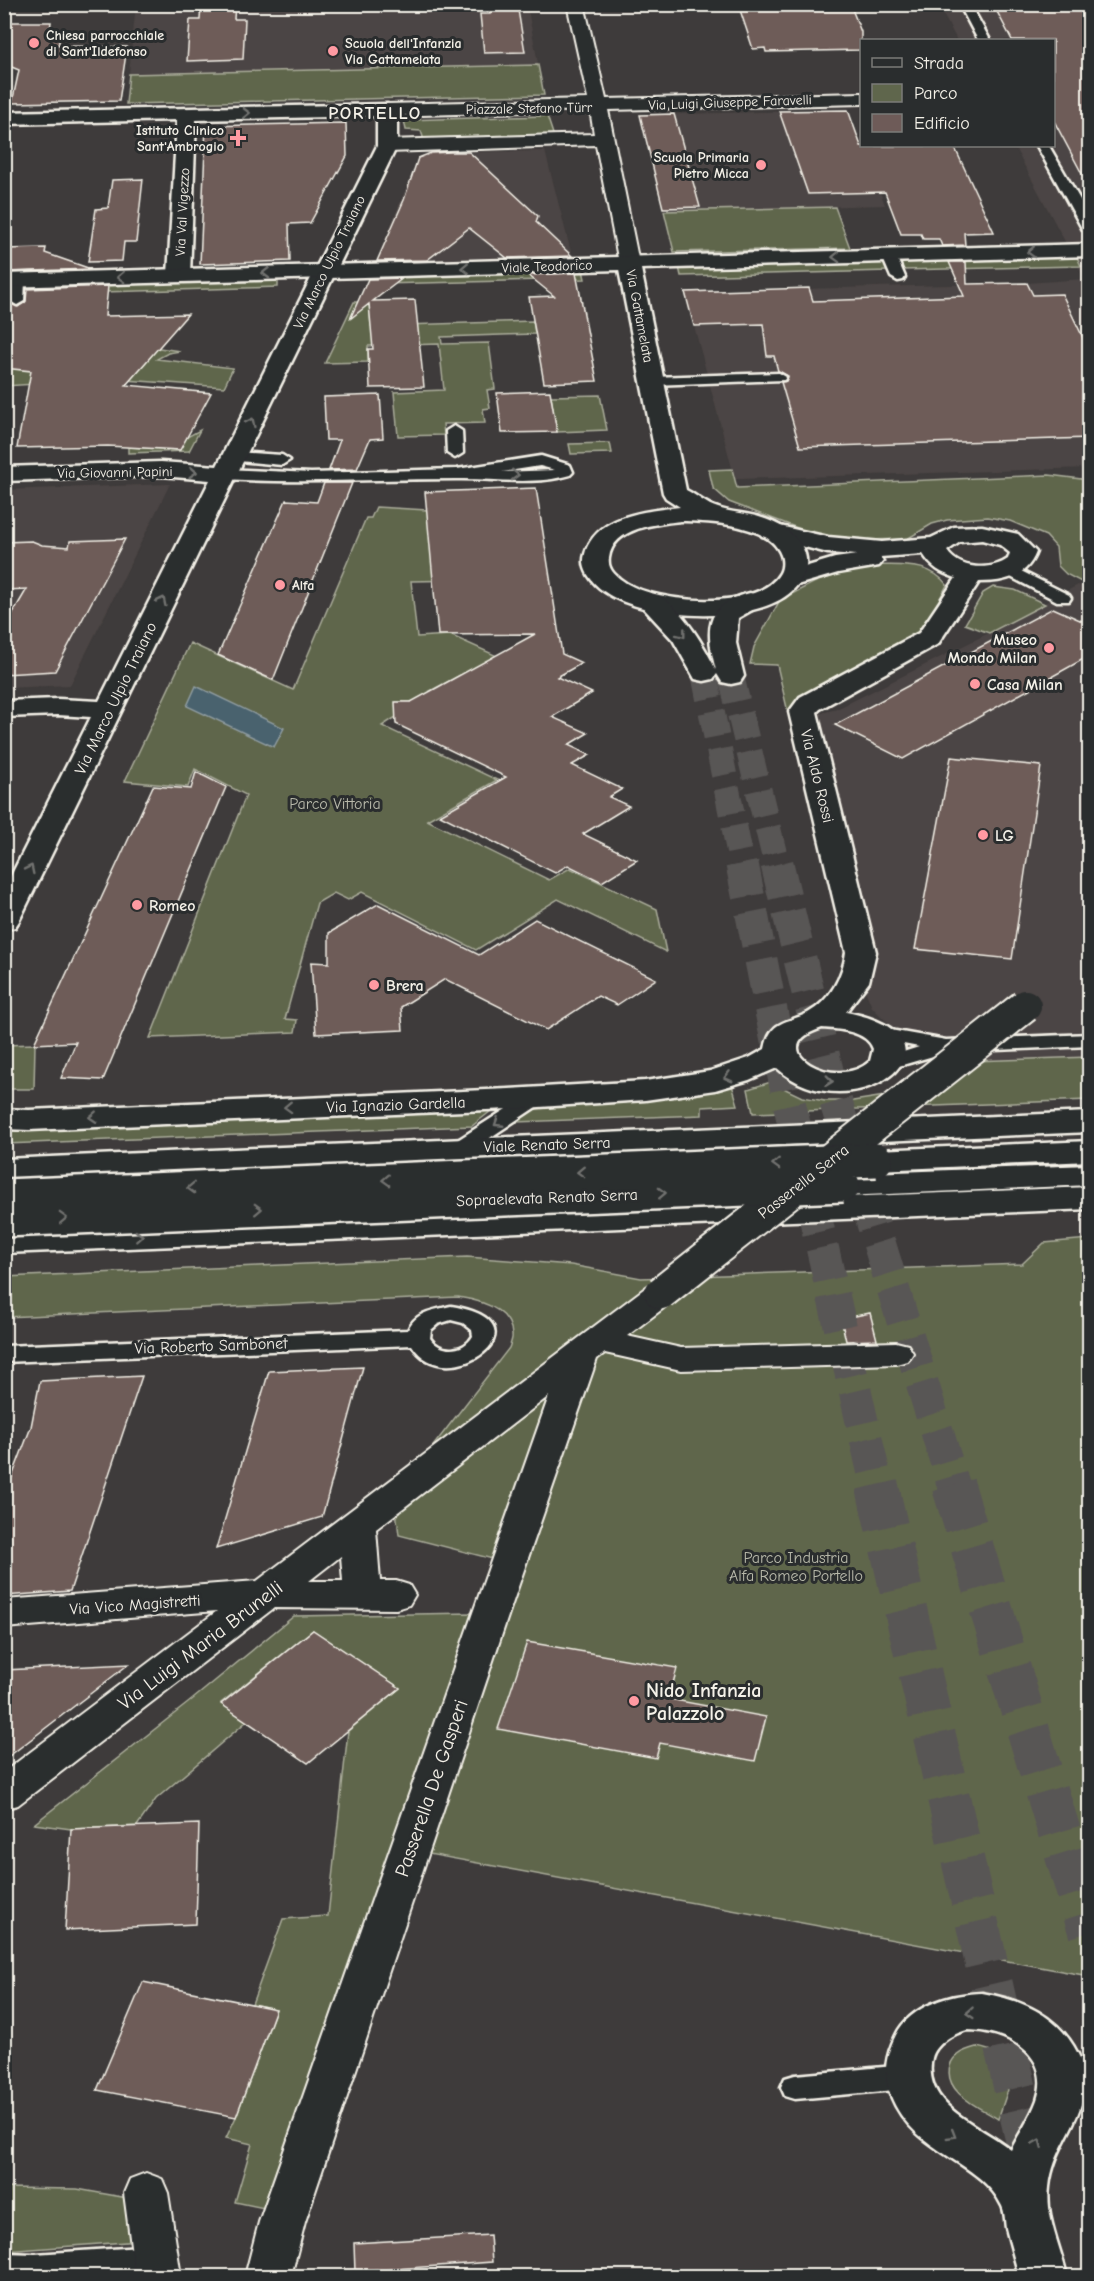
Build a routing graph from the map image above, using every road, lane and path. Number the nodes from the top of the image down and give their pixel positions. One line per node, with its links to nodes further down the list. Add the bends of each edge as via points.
1 (575, 4): 5 (street)
2 (964, 4): 3 (lane)
3 (983, 39)
4 (860, 98): 5 (street, Via Luigi Giuseppe Faravelli)
5 (598, 105): 6 (street, Piazzale Stefano Türr); 9 (street, Piazzale Stefano Türr)
6 (387, 110): 7 (main road, one-way to 6); 10 (main road)
7 (187, 114): 8 (main road); 17 (main road, Via Val Vigezzo)
8 (4, 118)
9 (605, 139): 10 (street, Piazzale Stefano Türr); 15 (street, Via Gattamelata)
10 (387, 146): 16 (main road, Via Marco Ulpio Traiano)
11 (1044, 147): 12 (lane)
12 (1089, 230)
13 (1089, 250): 14 (main road, Viale Teodorico, one-way to 14)
14 (889, 256): 15 (main road, Viale Teodorico, one-way to 15); 18 (lane)
15 (629, 263): 16 (main road, Viale Teodorico, one-way to 16); 22 (main road, Via Gattamelata)
16 (325, 272): 17 (main road, Viale Teodorico, one-way to 17); 26 (main road, Via Marco Ulpio Traiano)
17 (179, 275): 23 (main road, Viale Teodorico, one-way to 23)
18 (898, 277): 19 (main road); 20 (main road)
19 (922, 277)
20 (875, 278)
21 (656, 285): 22 (main road)
22 (622, 286): 29 (main road, Via Gattamelata)
23 (11, 291): 27 (main road, Viale Teodorico)
24 (342, 293): 26 (main road)
25 (290, 294): 26 (main road)
26 (314, 294): 33 (main road, Via Marco Ulpio Traiano, one-way to 26)
27 (167, 297)
28 (779, 377): 29 (lane)
29 (652, 381): 36 (main road, Via Gattamelata)
30 (454, 431): 31 (lane)
31 (455, 453)
32 (282, 460): 33 (lane)
33 (229, 465): 34 (main road, Via Giovanni Papini, one-way to 33); 35 (lane, via 318,479); 50 (main road, Via Marco Ulpio Traiano, one-way to 33)
34 (4, 474)
35 (457, 474): 35 (lane, one-way to 35, via 548,476 565,472 566,468 541,461)
36 (675, 493): 37 (main road); 38 (main road)
37 (711, 514): 38 (main road); 39 (main road)
38 (653, 517): 45 (main road, via 607,536 597,550 596,565 605,580 624,593)
39 (771, 531): 40 (main road, via 850,549); 43 (main road, via 794,554 795,567)
40 (939, 553): 41 (main road, via 954,535 982,533 1009,539 1023,552 1023,559); 42 (main road, via 960,571); 43 (main road, via 860,561)
41 (1009, 570): 42 (main road); 44 (lane)
42 (972, 573): 52 (main road, Via Aldo Rossi, via 929,638 810,703 803,712 860,939 861,967)
43 (790, 579): 46 (main road, via 774,592)
44 (1063, 598)
45 (651, 602): 46 (main road, via 701,608); 47 (main road, one-way to 47, via 682,631)
46 (750, 602): 48 (main road, via 729,611 723,621 723,646)
47 (704, 673)
48 (731, 676)
49 (4, 709): 50 (main road)
50 (108, 710): 51 (main road, Via Marco Ulpio Traiano, one-way to 50)
51 (4, 921)
52 (852, 988): 54 (main road, Via Aldo Rossi); 56 (main road)
53 (1025, 1006): 75 (street, Passerella Serra, bridge)
54 (820, 1019): 56 (main road, Via Ignazio Gardella, via 844,1020); 58 (main road, Via Ignazio Gardella, via 789,1032 782,1041)
55 (1089, 1040): 57 (lane, Via Ignazio Gardella)
56 (876, 1041): 57 (lane, Via Ignazio Gardella); 57 (lane, Via Ignazio Gardella); 58 (main road, Via Ignazio Gardella, one-way to 56, via 798,1072 815,1079 863,1079 880,1070)
57 (946, 1046)
58 (781, 1053): 59 (main road, Via Ignazio Gardella, one-way to 59, via 753,1070 698,1084)
59 (535, 1099): 60 (main road, Via Ignazio Gardella, one-way to 60); 62 (lane, one-way to 62)
60 (4, 1119)
61 (1089, 1123): 62 (main road, Viale Renato Serra); 64 (main road)
62 (460, 1148): 65 (main road, Viale Renato Serra)
63 (1089, 1151): 64 (main road, Sopraelevata Renato Serra)
64 (876, 1160): 69 (main road, Sopraelevata Renato Serra, one-way to 69, bridge)
65 (66, 1166): 66 (main road, Viale Renato Serra); 72 (main road, via 31,1175 9,1198 16,1220)
66 (4, 1169)
67 (1089, 1175): 68 (main road, Sopraelevata Renato Serra)
68 (843, 1185): 70 (main road); 71 (main road, Sopraelevata Renato Serra, one-way to 68, bridge)
69 (4, 1196)
70 (1089, 1196): 72 (main road, one-way to 70)
71 (4, 1220)
72 (38, 1241): 73 (main road)
73 (4, 1242)
74 (418, 1337): 77 (lane, Via Roberto Sambonet)
75 (592, 1347): 76 (street, via 681,1359); 78 (street, Passerella Serra); 89 (street, Passerella De Gasperi, via 490,1613 282,2222)
76 (896, 1353)
77 (4, 1354)
78 (395, 1496): 79 (street, Via Luigi Maria Brunelli)
79 (358, 1525): 80 (street, Via Luigi Maria Brunelli); 80 (street, Via Vico Magistretti, via 379,1594)
80 (266, 1594): 81 (street, Via Vico Magistretti); 82 (street, Via Luigi Maria Brunelli)
81 (4, 1614)
82 (4, 1794)
83 (906, 2077): 84 (lane); 86 (main road, one-way to 86, via 922,2111 1001,2170); 86 (main road, one-way to 83, via 1031,2159 1062,2099 1063,2077 1056,2055 1040,2036 1019,2022 994,2013 968,2012 944,2018 921,2034 909,2054)
84 (795, 2087)
85 (146, 2193): 88 (street)
86 (1024, 2199): 90 (main road)
87 (4, 2267): 88 (lane)
88 (150, 2269)
89 (268, 2277)
90 (1043, 2277)

